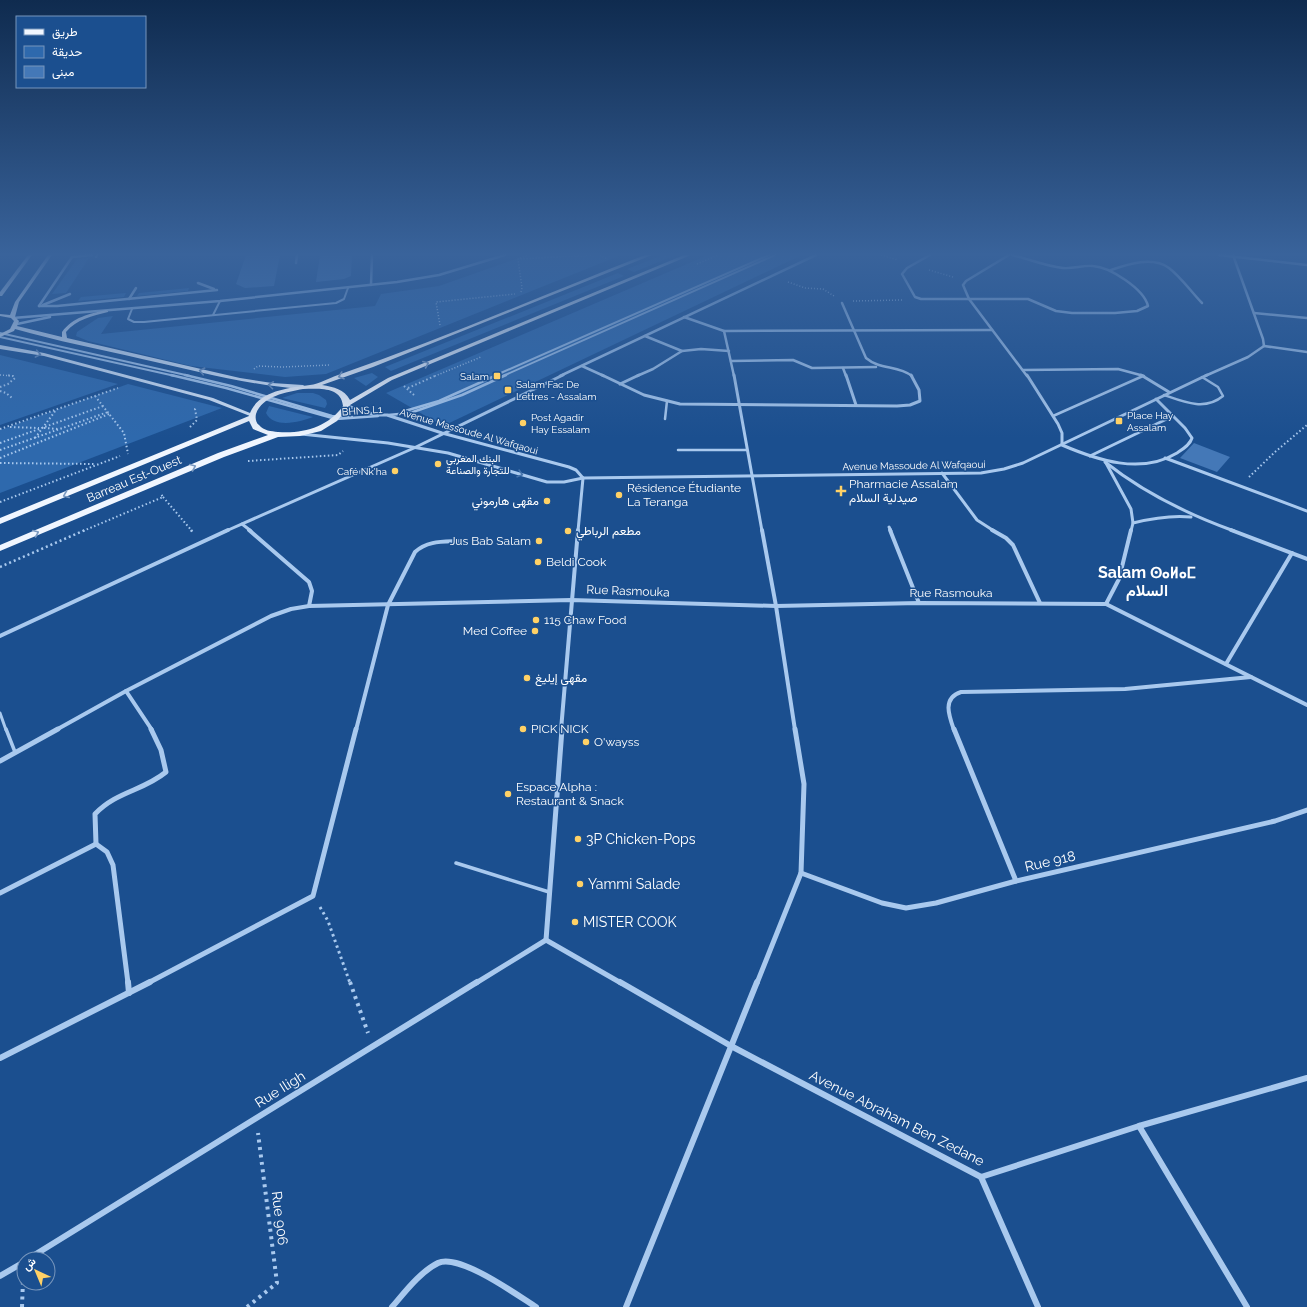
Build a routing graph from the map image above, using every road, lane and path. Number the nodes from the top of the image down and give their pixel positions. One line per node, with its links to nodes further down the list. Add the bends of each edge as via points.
1 (6, 316): 16 (main road)
2 (29, 316): 16 (street)
3 (54, 316): 19 (street)
4 (89, 316): 26 (main road, via 71,324 64,332)
5 (129, 316): 6 (lane, via 128,319 134,322)
6 (203, 316)
7 (438, 316): 20 (path)
8 (496, 316): 45 (main road, one-way to 45, via 371,366)
9 (541, 316): 55 (main road, one-way to 9, via 390,379)
10 (631, 316): 61 (lane, BHNS L1, via 439,401 406,411)
11 (638, 316): 62 (lane, BHNS L1, via 462,395 410,413)
12 (848, 316): 21 (street)
13 (982, 316): 22 (street)
14 (1255, 316): 28 (street)
15 (1286, 316): 18 (street)
16 (13, 317): 19 (main road, via 17,321)
17 (684, 317): 23 (street); 25 (street)
18 (1307, 318)
19 (16, 325): 24 (main road); 26 (main road)
20 (440, 326)
21 (853, 330): 22 (street); 23 (street); 35 (street, via 866,358)
22 (992, 330): 37 (street)
23 (724, 331): 29 (street)
24 (1, 335): 51 (lane, BHNS L1); 51 (lane, BHNS L1, via 231,386)
25 (645, 336): 30 (street); 34 (street)
26 (65, 340): 42 (main road, one-way to 26)
27 (0, 346): 41 (main road, one-way to 41)
28 (1264, 346): 31 (street); 40 (street, Avenue Massoude Al Wafqaoui, via 1256,353)
29 (729, 351): 30 (street, via 701,349); 32 (street)
30 (682, 352): 43 (street, via 654,369)
31 (1307, 352)
32 (731, 361): 36 (street, via 793,360 809,368); 56 (street)
33 (331, 365): 42 (path, via 258,366)
34 (582, 366): 43 (street); 74 (street)
35 (879, 366): 36 (street); 57 (street, via 910,373 920,390 920,400 910,405)
36 (843, 368): 57 (street)
37 (1023, 370): 39 (street, via 1118,369); 64 (street)
38 (0, 375): 44 (path, via 8,374 15,378)
39 (1143, 376): 47 (street); 64 (lane)
40 (1202, 378): 47 (street, Avenue Massoude Al Wafqaoui); 48 (lane, via 1220,389 1223,396 1214,402 1197,405)
41 (140, 380): 49 (path); 52 (main road)
42 (240, 380): 45 (main road, one-way to 42)
43 (620, 384): 54 (street)
44 (0, 387)
45 (307, 387): 51 (main road); 55 (main road, via 321,387 340,392 346,397)
46 (0, 391): 50 (path)
47 (1169, 392): 48 (street, Avenue Massoude Al Wafqaoui)
48 (1164, 395): 53 (street, Avenue Massoude Al Wafqaoui)
49 (95, 396): 58 (path); 59 (path)
50 (12, 398)
51 (268, 398): 63 (main road); 66 (lane, BHNS L1); 66 (lane, BHNS L1)
52 (211, 399): 63 (main road); 73 (path, via 195,409 197,420)
53 (1156, 399): 65 (street); 80 (street, Avenue Massoude Al Wafqaoui)
54 (667, 402): 56 (street); 67 (lane)
55 (348, 405): 61 (street, Avenue Massoude Al Wafqaoui); 66 (main road)
56 (738, 405): 57 (street); 84 (street)
57 (856, 405)
58 (103, 406): 60 (path); 70 (path)
59 (56, 410): 69 (path); 70 (path)
60 (109, 413): 71 (path); 86 (path, via 124,433); 88 (path)
61 (376, 414): 62 (street, Avenue Massoude Al Wafqaoui); 66 (lane, BHNS L1)
62 (387, 415): 66 (lane, BHNS L1); 74 (street, Avenue Massoude Al Wafqaoui)
63 (252, 416): 75 (main road, via 252,422 261,430); 103 (main road, Barreau Est-Ouest, one-way to 103)
64 (1053, 416): 80 (street, via 1062,433)
65 (1173, 416): 87 (street); 89 (street, via 1190,433 1192,442 1181,452)
66 (338, 418): 76 (main road, via 324,427)
67 (665, 419)
68 (1307, 425): 97 (path)
69 (7, 427): 70 (path); 72 (path)
70 (42, 428): 71 (path); 77 (path); 79 (path)
71 (60, 429): 77 (path)
72 (0, 430)
73 (186, 431)
74 (442, 433): 81 (street); 96 (street, Avenue Massoude Al Wafqaoui, via 569,467)
75 (278, 434): 76 (main road); 109 (main road, Barreau Est-Ouest, one-way to 75, via 221,455)
76 (297, 434): 78 (street, Avenue Massoude Al Wafqaoui)
77 (34, 438): 82 (path)
78 (356, 439): 81 (street, Avenue Massoude Al Wafqaoui); 91 (path, via 338,455)
79 (0, 443)
80 (1062, 445): 87 (street); 94 (street, Avenue Massoude Al Wafqaoui, via 1024,463 1004,469 981,473)
81 (414, 448): 96 (street, Avenue Massoude Al Wafqaoui, one-way to 96, via 448,453 546,482); 105 (street)
82 (0, 450)
83 (678, 450): 84 (lane)
84 (747, 450): 95 (street)
85 (134, 453): 86 (path)
86 (128, 455): 93 (path)
87 (1089, 456): 90 (street)
88 (0, 458)
89 (1165, 458): 90 (street, via 1153,462); 97 (street)
90 (1105, 461): 102 (street, via 1134,484); 104 (street, via 1131,510)
91 (244, 462)
92 (0, 463): 93 (path)
93 (97, 464): 100 (path)
94 (942, 473): 95 (street, Avenue Massoude Al Wafqaoui); 114 (street, via 977,520 1013,545)
95 (752, 475): 96 (street, Avenue Massoude Al Wafqaoui); 119 (street)
96 (583, 478): 113 (street)
97 (1240, 486): 101 (street)
98 (160, 492): 99 (path)
99 (163, 497): 108 (path); 112 (path)
100 (0, 502)
101 (1307, 511)
102 (1196, 517): 104 (street, via 1173,514); 110 (street)
103 (0, 521)
104 (1133, 523): 116 (street, via 1119,580)
105 (242, 524): 108 (street); 117 (street, via 309,582 312,591)
106 (889, 527): 115 (street)
107 (461, 541): 118 (street, via 425,544 419,548)
108 (201, 543): 120 (street)
109 (0, 548)
110 (1292, 553): 111 (street); 121 (street)
111 (1307, 559)
112 (0, 567)
113 (572, 600): 118 (street, Rue Rasmouka); 119 (street, Rue Rasmouka); 133 (street)
114 (1040, 602): 115 (street, Rue Rasmouka); 116 (street, Rue Rasmouka)
115 (919, 603): 119 (street, Rue Rasmouka)
116 (1106, 604): 121 (street, Rue Rasmouka)
117 (309, 606): 118 (street, Rue Rasmouka); 123 (street, Rue Rasmouka, via 271,616)
118 (388, 606): 135 (street)
119 (776, 606): 131 (street, via 804,784)
120 (0, 636)
121 (1226, 664): 122 (street, Rue Rasmouka)
122 (1252, 677): 124 (street, Rue Rasmouka); 132 (street, via 1125,689 966,691 953,694 947,706 948,714)
123 (126, 691): 126 (street, Rue Rasmouka); 129 (street, via 161,749 166,772 106,803 95,814)
124 (1307, 705)
125 (0, 713): 126 (lane)
126 (16, 752): 127 (street, Rue Rasmouka)
127 (0, 761)
128 (1307, 810): 132 (street, Rue 918, via 1275,821)
129 (96, 844): 134 (street); 137 (street, via 107,852 113,865)
130 (456, 863): 133 (lane)
131 (801, 873): 132 (street, Rue 918, via 882,903 906,908 936,903); 139 (street)
132 (1016, 881)
133 (550, 892): 136 (street)
134 (0, 893)
135 (313, 896): 137 (street); 138 (path, via 328,921)
136 (546, 940): 138 (street, Rue Iligh); 139 (street, Avenue Abraham Ben Zedane)
137 (129, 993): 140 (street)
138 (373, 1046): 142 (street, Rue Iligh)
139 (731, 1046): 144 (street, Avenue Abraham Ben Zedane); 153 (street)
140 (0, 1058)
141 (1307, 1078): 143 (street, Avenue Abraham Ben Zedane)
142 (256, 1119): 145 (street, Rue Iligh); 150 (path, Rue 906, via 277,1283)
143 (1139, 1126): 144 (street, Avenue Abraham Ben Zedane); 155 (street)
144 (981, 1177): 154 (street)
145 (41, 1251)
146 (16, 1267): 147 (street)
147 (0, 1276)
148 (23, 1291): 149 (path)
149 (22, 1307)
150 (247, 1307)
151 (392, 1307): 152 (street, via 427,1271 443,1260 457,1261 483,1274)
152 (536, 1307)
153 (626, 1307)
154 (1038, 1307)
155 (1246, 1307)

